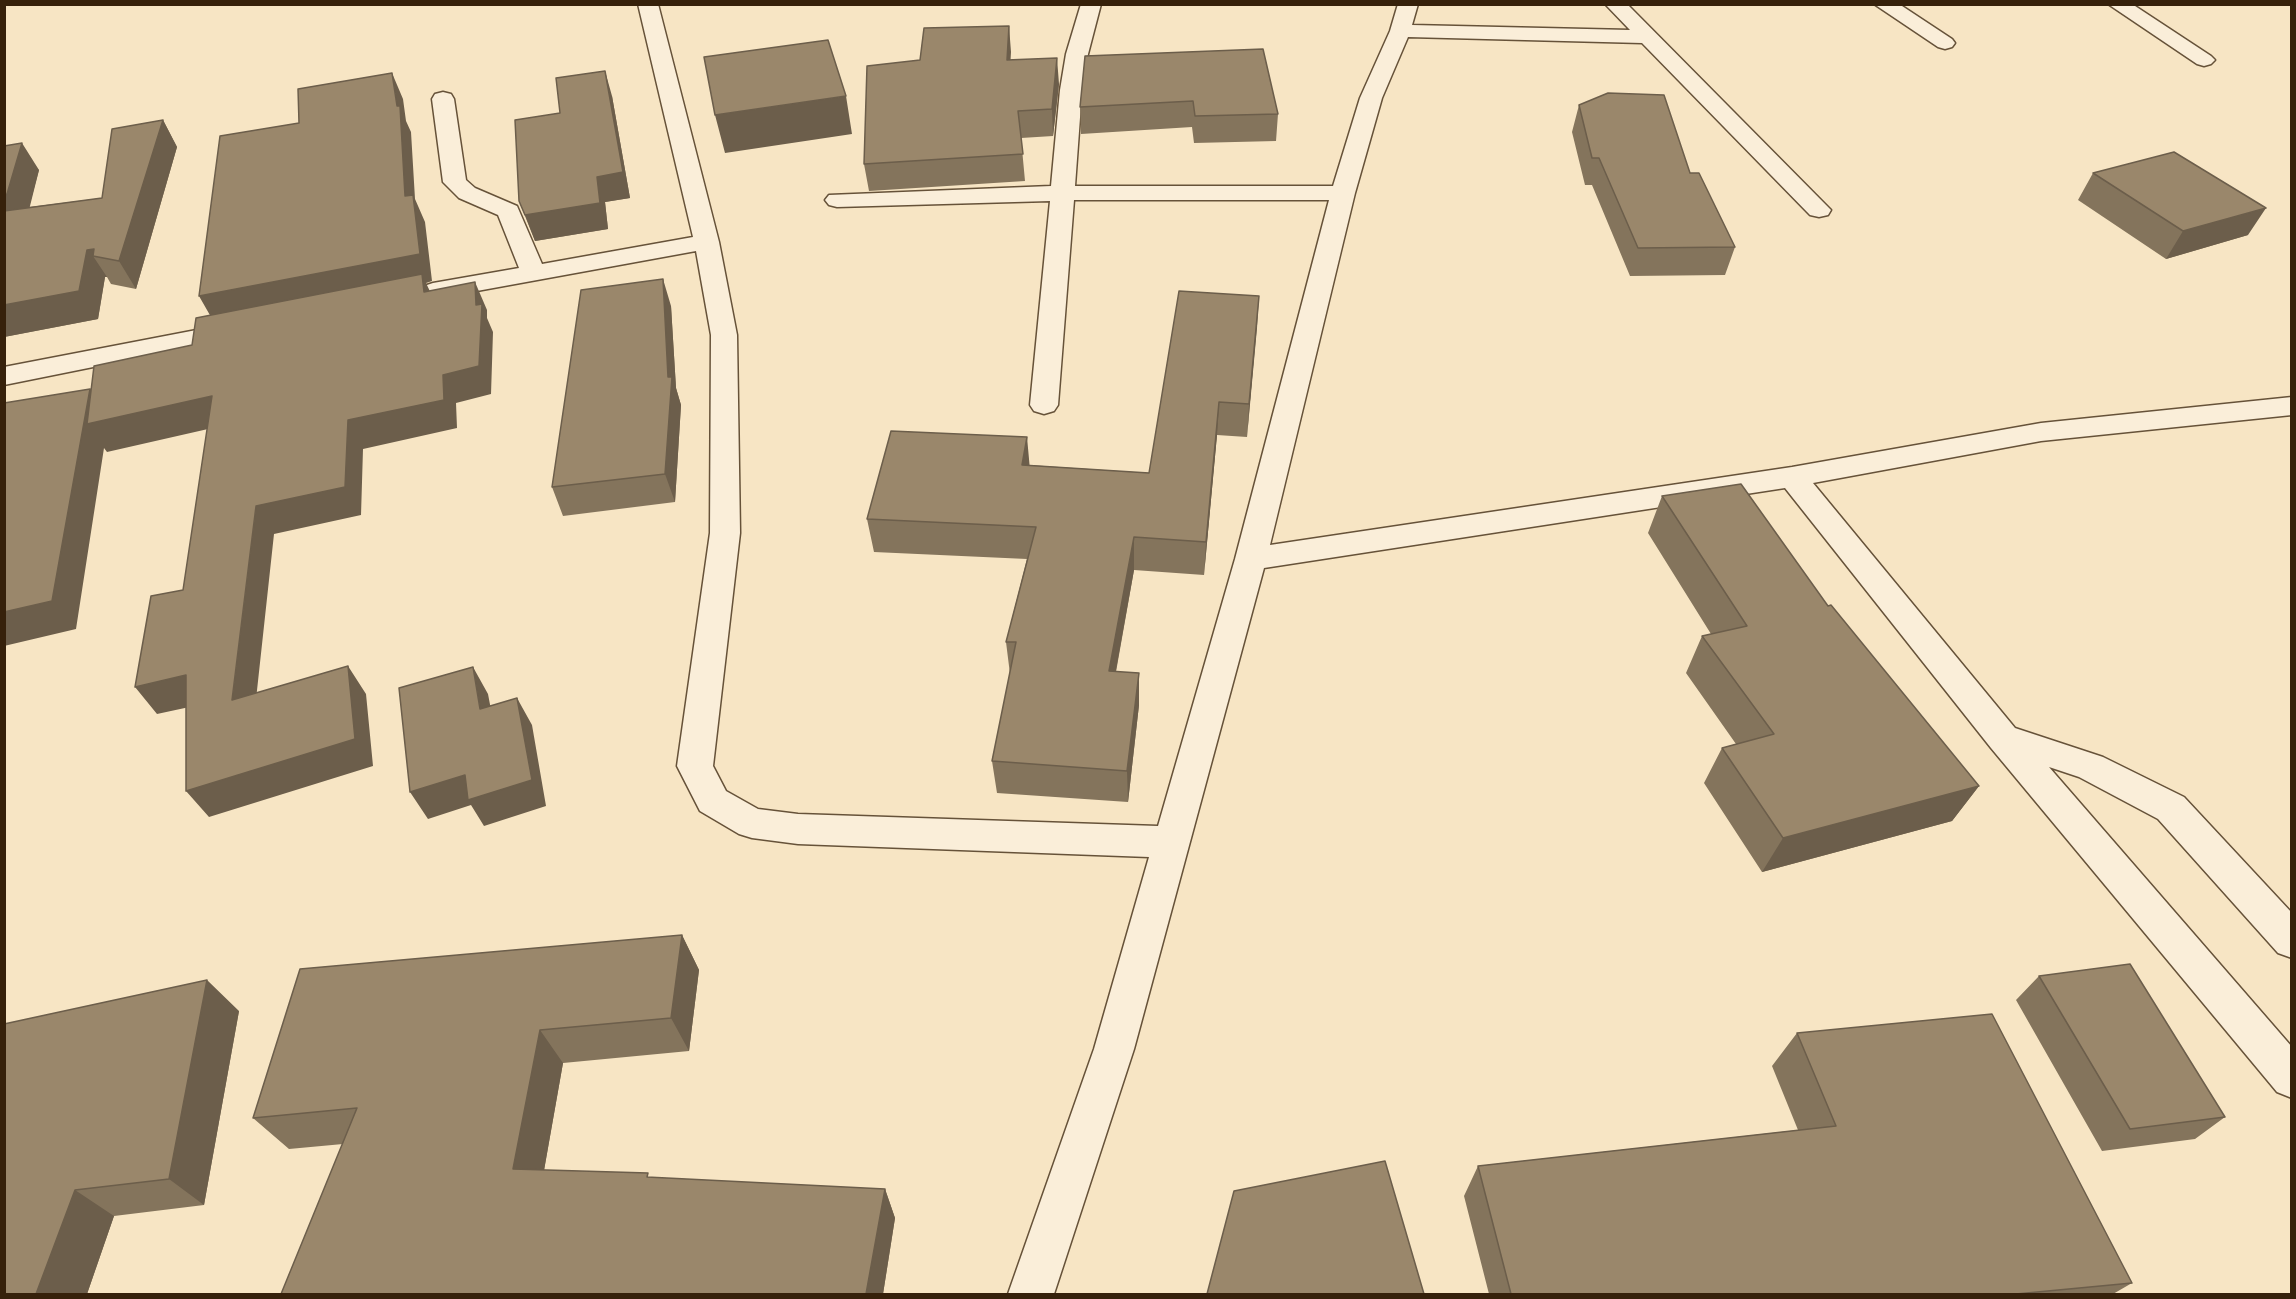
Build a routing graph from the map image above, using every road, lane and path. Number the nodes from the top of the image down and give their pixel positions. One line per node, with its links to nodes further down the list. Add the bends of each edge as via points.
1 (648, 4): 15 (street)
2 (1091, 4): 11 (street, via 1071,90)
3 (1615, 4): 7 (street)
4 (1884, 4): 8 (street)
5 (2118, 4): 9 (street)
6 (1404, 18): 7 (street); 12 (street, via 1371,98)
7 (1648, 38): 14 (street)
8 (1944, 43)
9 (2204, 60)
10 (443, 99): 16 (street, via 455,182 467,193 508,211)
11 (1062, 193): 12 (street); 13 (street); 20 (street)
12 (1343, 193): 23 (street)
13 (837, 200)
14 (1819, 210)
15 (707, 242): 16 (street); 25 (street, via 724,335 725,533 695,766 713,801 752,823 798,829)
16 (533, 272): 17 (street)
17 (404, 296)
18 (263, 325): 19 (street)
19 (4, 376)
20 (1044, 405)
21 (2292, 406): 22 (street, via 2041,432)
22 (1792, 477): 23 (street); 24 (street)
23 (1251, 559): 25 (street)
24 (2004, 738): 26 (street, via 2091,767 2171,808); 27 (street)
25 (1173, 842): 28 (street, via 1114,1049)
26 (2292, 941)
27 (2292, 1078)
28 (1031, 1294)

